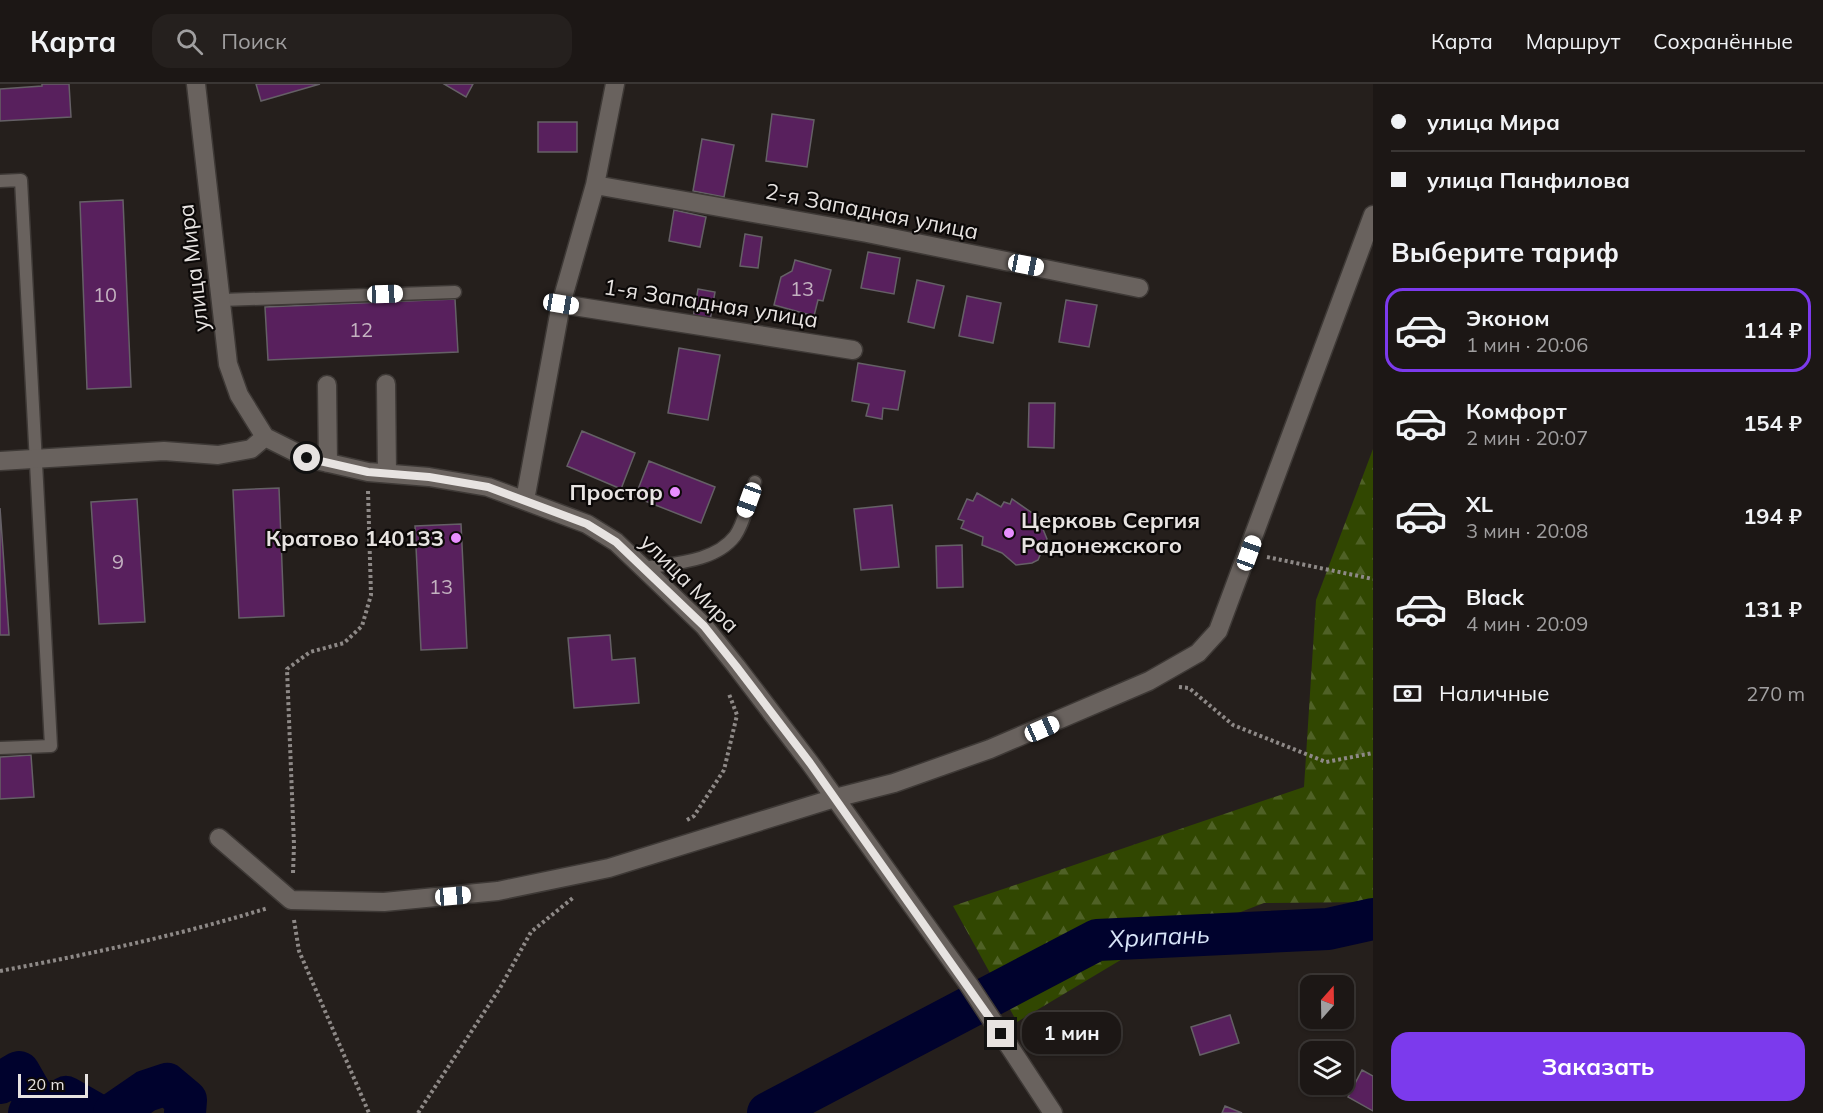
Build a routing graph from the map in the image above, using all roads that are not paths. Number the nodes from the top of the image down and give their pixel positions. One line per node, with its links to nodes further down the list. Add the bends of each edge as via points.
1 (196, 84): 8 (street, улица Мира)
2 (615, 84): 4 (street)
3 (0, 181): 14 (lane, via 21,180)
4 (595, 185): 6 (street, 2-я Западная улица, via 867,233); 9 (street)
5 (1373, 215): 22 (street, via 1218,632 1198,653 1149,681 990,749 894,783)
6 (1139, 288)
7 (454, 292): 8 (lane)
8 (222, 300): 13 (street, улица Мира, via 228,364 238,395)
9 (561, 304): 10 (street, 1-я Западная улица); 19 (street)
10 (853, 350)
11 (386, 384): 17 (street)
12 (327, 385): 16 (street)
13 (266, 437): 14 (street, via 251,449 218,455 164,451); 16 (street, улица Мира, via 307,458)
14 (38, 459): 15 (street); 21 (lane, via 51,746)
15 (0, 461)
16 (328, 463): 17 (street, улица Мира)
17 (387, 474): 19 (street, улица Мира, via 488,487)
18 (755, 482): 20 (lane, via 736,535 719,550 698,559)
19 (525, 500): 20 (street, улица Мира, via 587,524 616,542)
20 (644, 568): 22 (street, улица Мира, via 704,626)
21 (0, 748)
22 (835, 798): 23 (street, via 609,868 498,891 384,902 291,900); 24 (street, улица Мира, via 969,985)
23 (219, 838)
24 (1053, 1113)

